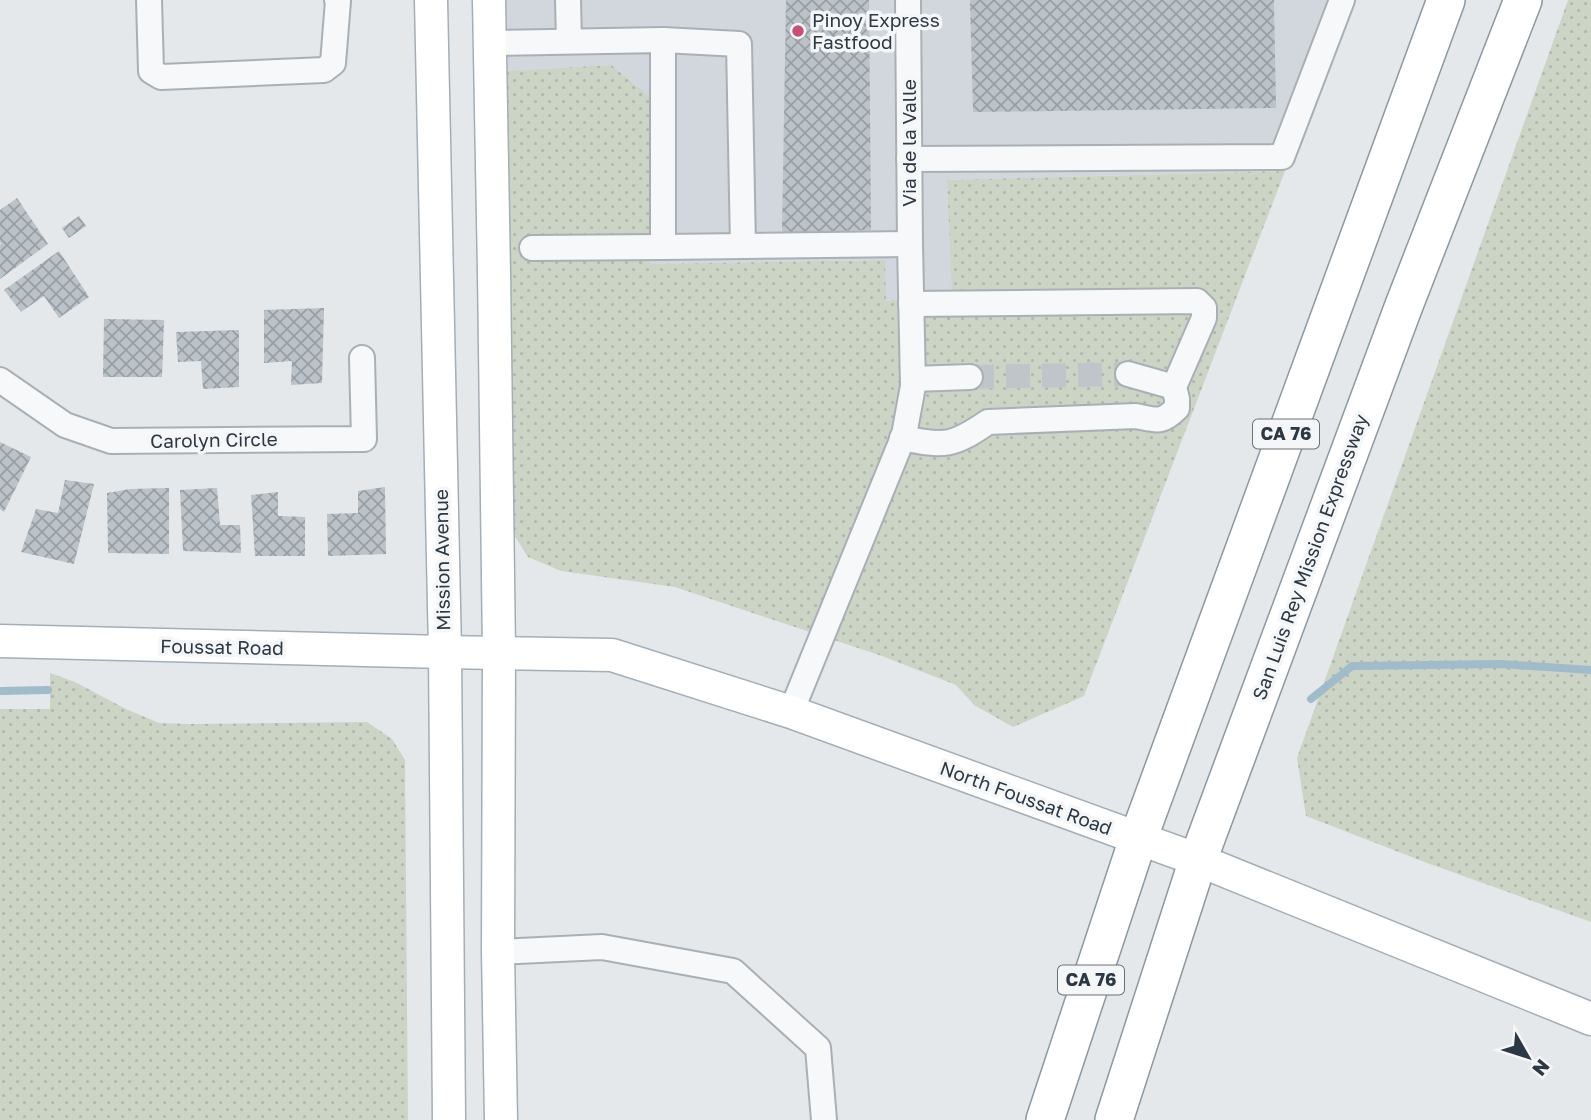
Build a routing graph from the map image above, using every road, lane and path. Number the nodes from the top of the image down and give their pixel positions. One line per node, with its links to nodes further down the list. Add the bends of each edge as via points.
1 (149, 0): 2 (street, via 151,71 160,76 324,70 333,63)
2 (337, 0)
3 (430, 0): 27 (main road, Mission Avenue)
4 (489, 0): 12 (main road)
5 (568, 0): 11 (street)
6 (908, 0): 13 (street, Via de la Valle)
7 (1342, 0): 13 (street, via 1282,157)
8 (1446, 0): 30 (highway, CA 76)
9 (1523, 0): 31 (highway, San Luis Rey Mission Expressway)
10 (663, 40): 11 (street); 15 (street, via 739,44); 16 (street)
11 (569, 41): 12 (street)
12 (489, 43): 28 (main road)
13 (909, 159): 14 (street, Via de la Valle)
14 (910, 244): 15 (street); 18 (street, Via de la Valle)
15 (743, 246): 16 (street)
16 (663, 247): 17 (street)
17 (532, 248)
18 (911, 304): 22 (street, Via de la Valle); 24 (street, via 1196,301 1205,308 1204,318)
19 (362, 358): 23 (street, Carolyn Circle, via 364,439 111,441 65,425)
20 (1128, 374): 24 (street)
21 (970, 377): 22 (street)
22 (913, 379): 25 (street, Via de la Valle)
23 (0, 380)
24 (1174, 387): 25 (street, via 1177,408 1157,420 1136,416 988,422 950,443)
25 (902, 438): 29 (street, Via de la Valle)
26 (0, 641): 27 (main road, Foussat Road)
27 (444, 652): 28 (main road, North Foussat Road); 34 (main road, Mission Avenue)
28 (499, 652): 29 (main road, North Foussat Road, via 611,655); 32 (main road)
29 (791, 712): 30 (main road, North Foussat Road)
30 (1138, 839): 31 (main road, North Foussat Road); 37 (highway, CA 76)
31 (1198, 860): 33 (main road, North Foussat Road); 38 (highway, San Luis Rey Mission Expressway)
32 (498, 952): 35 (main road); 36 (street, via 602,947 733,971 818,1048)
33 (1591, 1019)
34 (449, 1120)
35 (500, 1120)
36 (824, 1120)
37 (1045, 1120)
38 (1114, 1120)

